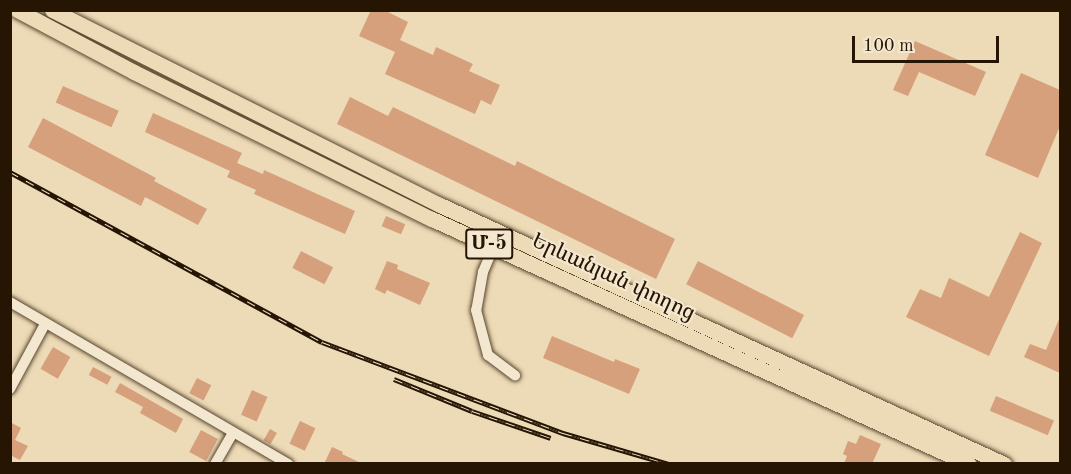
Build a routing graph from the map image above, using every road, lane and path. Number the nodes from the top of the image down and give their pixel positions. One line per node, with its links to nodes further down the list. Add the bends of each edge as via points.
1 (17, 10): 4 (highway, Երևանյան փողոց / Մ-5)
2 (52, 10): 3 (highway, Երևանյան փողոց / Մ-5)
3 (440, 205): 4 (highway); 6 (highway, Երևանյան փողոց / Մ-5)
4 (432, 219): 5 (highway, Երևանյան փողոց / Մ-5)
5 (494, 246): 6 (highway, Երևանյան փողոց / Մ-5); 9 (street, via 483,272 476,310 488,356)
6 (600, 287): 14 (highway, Երևանյան փողոց / Մ-5); 15 (highway, Երևանյան փողոց / Մ-5)
7 (10, 302): 8 (street)
8 (45, 324): 10 (street); 11 (street)
9 (515, 375)
10 (10, 389)
11 (232, 434): 12 (street); 13 (street)
12 (215, 464)
13 (288, 464)
14 (969, 464)
15 (1004, 464)

